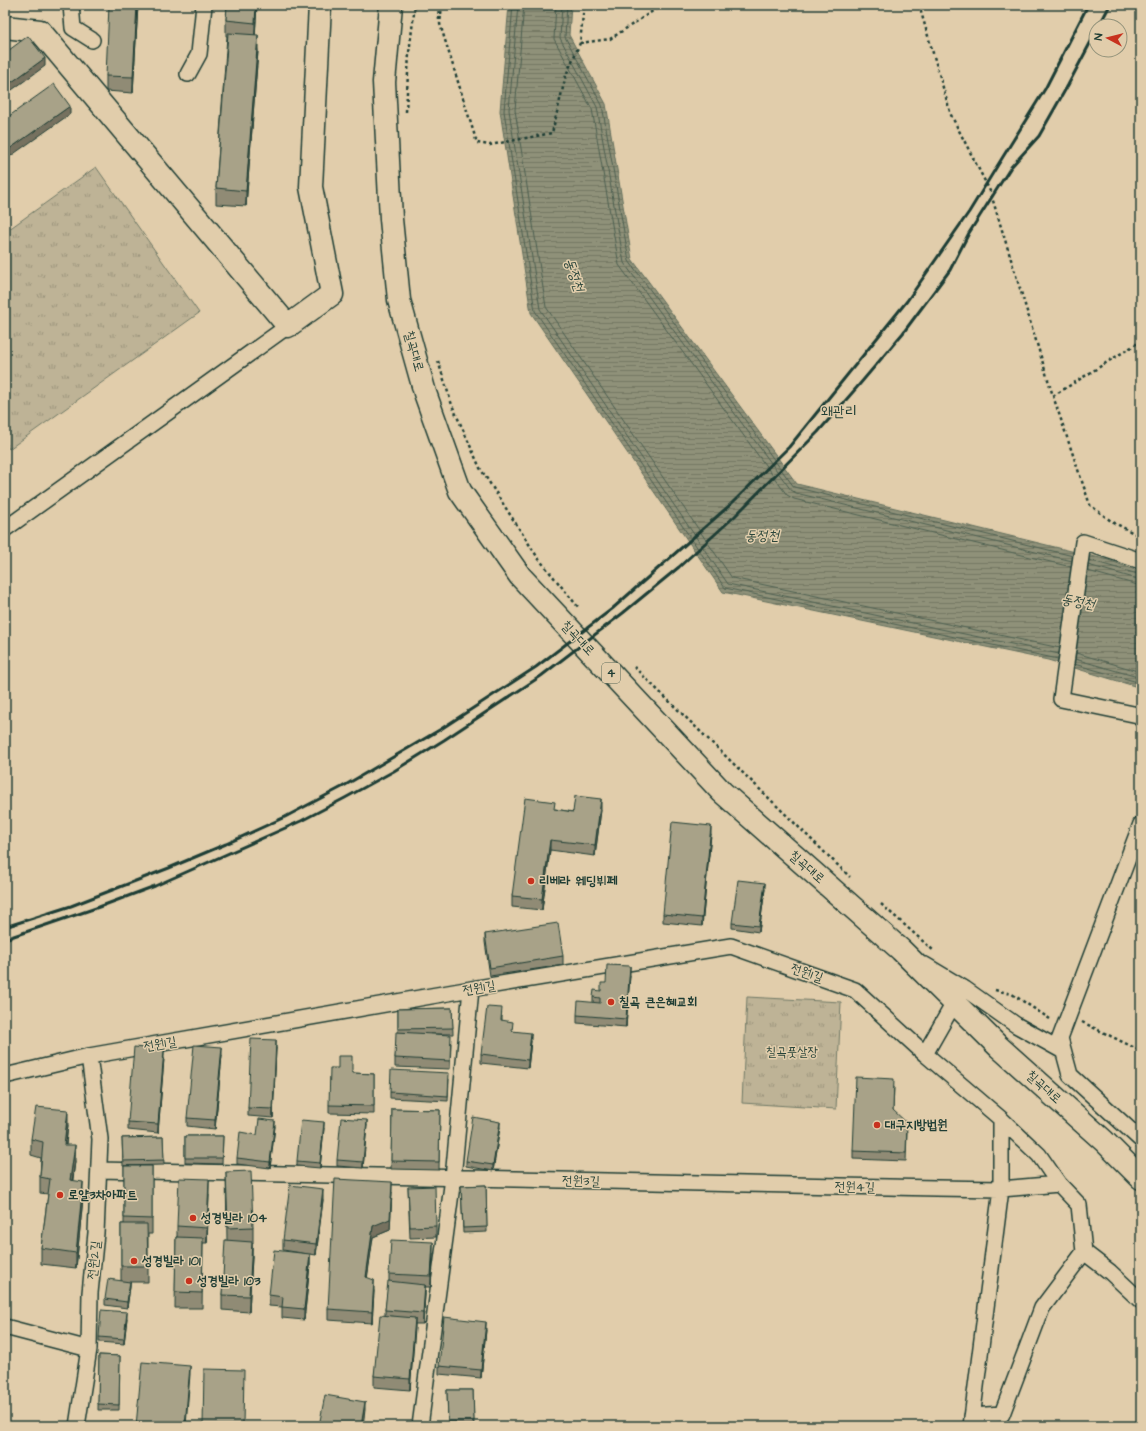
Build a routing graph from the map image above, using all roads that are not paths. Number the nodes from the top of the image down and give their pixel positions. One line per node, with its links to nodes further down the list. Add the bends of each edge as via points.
1 (71, 5): 6 (street, via 73,28)
2 (204, 5): 7 (street, via 199,54)
3 (320, 5): 8 (main road, via 311,187 332,294)
4 (391, 5): 13 (main road, 칠곡대로 / 4, via 384,82 391,219 399,300 425,393 460,491 520,576 722,792)
5 (5, 27): 8 (main road, via 40,31)
6 (92, 40)
7 (188, 74)
8 (288, 326): 9 (street)
9 (5, 529)
10 (1141, 561): 11 (street, via 1083,542 1061,699 1138,715)
11 (1141, 720)
12 (1141, 824): 16 (street, via 1060,1038)
13 (901, 950): 15 (main road, 칠곡대로 / 4); 16 (street, via 966,989 1016,1025)
14 (471, 989): 17 (street, 전원1길, via 731,946 855,990); 18 (street, 전원1길); 23 (street)
15 (954, 1003): 17 (street); 24 (main road, 칠곡대로 / 4)
16 (1063, 1051): 21 (street, via 1070,1075)
17 (925, 1054): 20 (street, 전원1길)
18 (89, 1056): 19 (street, 전원1길); 22 (street, 전원2길, via 100,1139)
19 (5, 1076)
20 (1001, 1119): 26 (street, 전원1길, via 1039,1155); 27 (street)
21 (1141, 1140)
22 (99, 1170): 23 (street, 전원3길); 31 (street, 전원2길, via 90,1293)
23 (453, 1178): 25 (street, 전원3길); 34 (street)
24 (1141, 1178)
25 (709, 1184): 27 (street, 전원4길)
26 (1059, 1184): 27 (street, 전원4길); 28 (street, 전원1길, via 1079,1205)
27 (1001, 1189): 32 (street)
28 (1084, 1252): 29 (street); 32 (street, via 1042,1308 1002,1414)
29 (1141, 1301)
30 (5, 1327): 31 (street)
31 (89, 1349): 33 (street, 전원2길)
32 (971, 1421)
33 (77, 1426)
34 (420, 1426)

